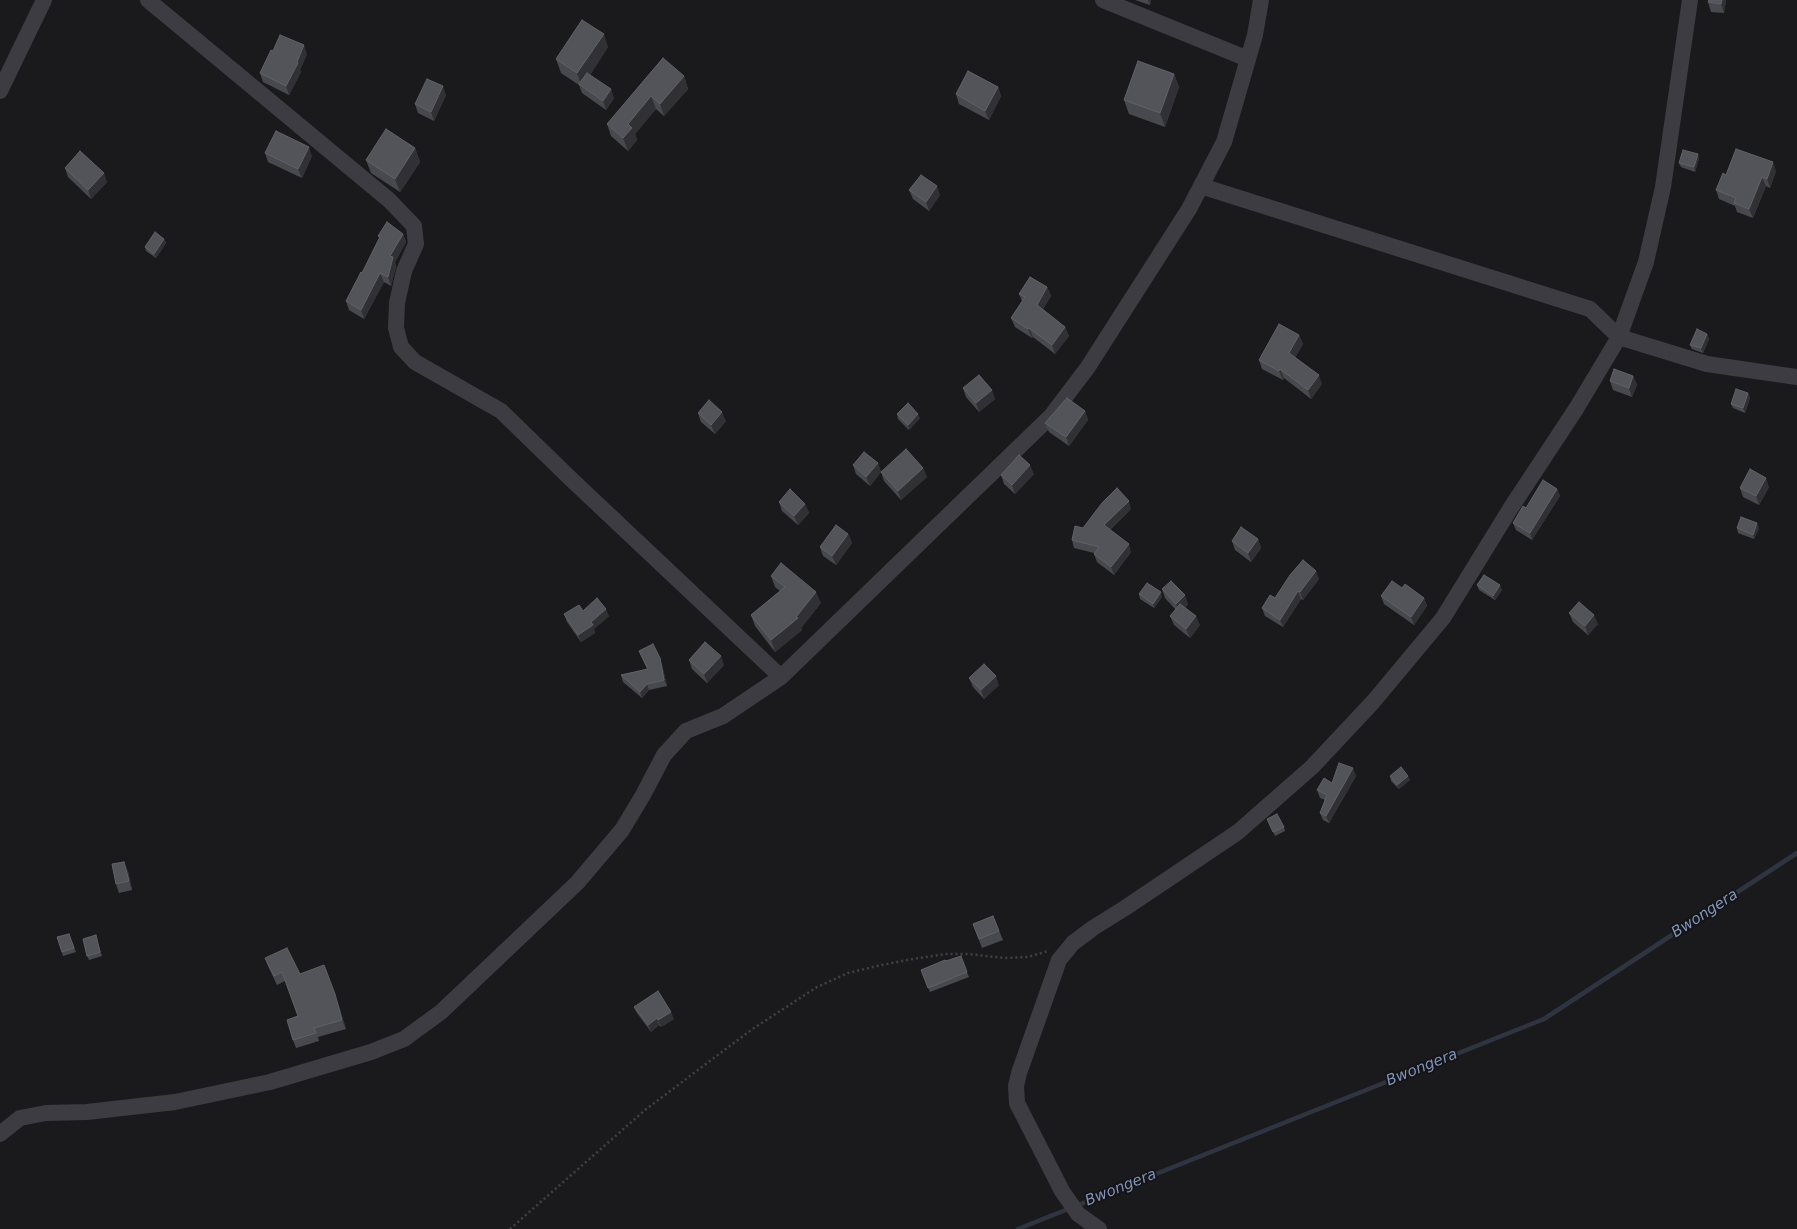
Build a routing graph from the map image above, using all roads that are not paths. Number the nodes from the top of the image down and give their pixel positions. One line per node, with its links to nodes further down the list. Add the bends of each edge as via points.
1 (44, 0): 7 (street)
2 (148, 0): 11 (street, via 389,200 414,226 416,244 404,271 397,303 396,328 401,347 415,362 501,411)
3 (1103, 0): 6 (street)
4 (1261, 0): 6 (street, via 1256,35)
5 (1690, 0): 9 (street, via 1663,187 1646,262)
6 (1248, 59): 8 (street, via 1224,142)
7 (0, 91)
8 (1201, 186): 9 (street, via 1590,309); 11 (street, via 1189,209 1088,367 1051,416)
9 (1619, 337): 10 (street, via 1707,364); 13 (street, via 1576,410 1512,506 1443,618 1373,702 1312,767 1238,832 1093,928 1073,943 1059,960 1019,1073 1016,1086 1017,1103 1062,1191 1078,1214)
10 (1797, 377)
11 (781, 677): 12 (street, via 723,716 686,732 664,755 622,830 577,883 441,1012 404,1038 372,1052 270,1082 175,1102 88,1112 46,1113 20,1118)
12 (0, 1134)
13 (1099, 1229)

